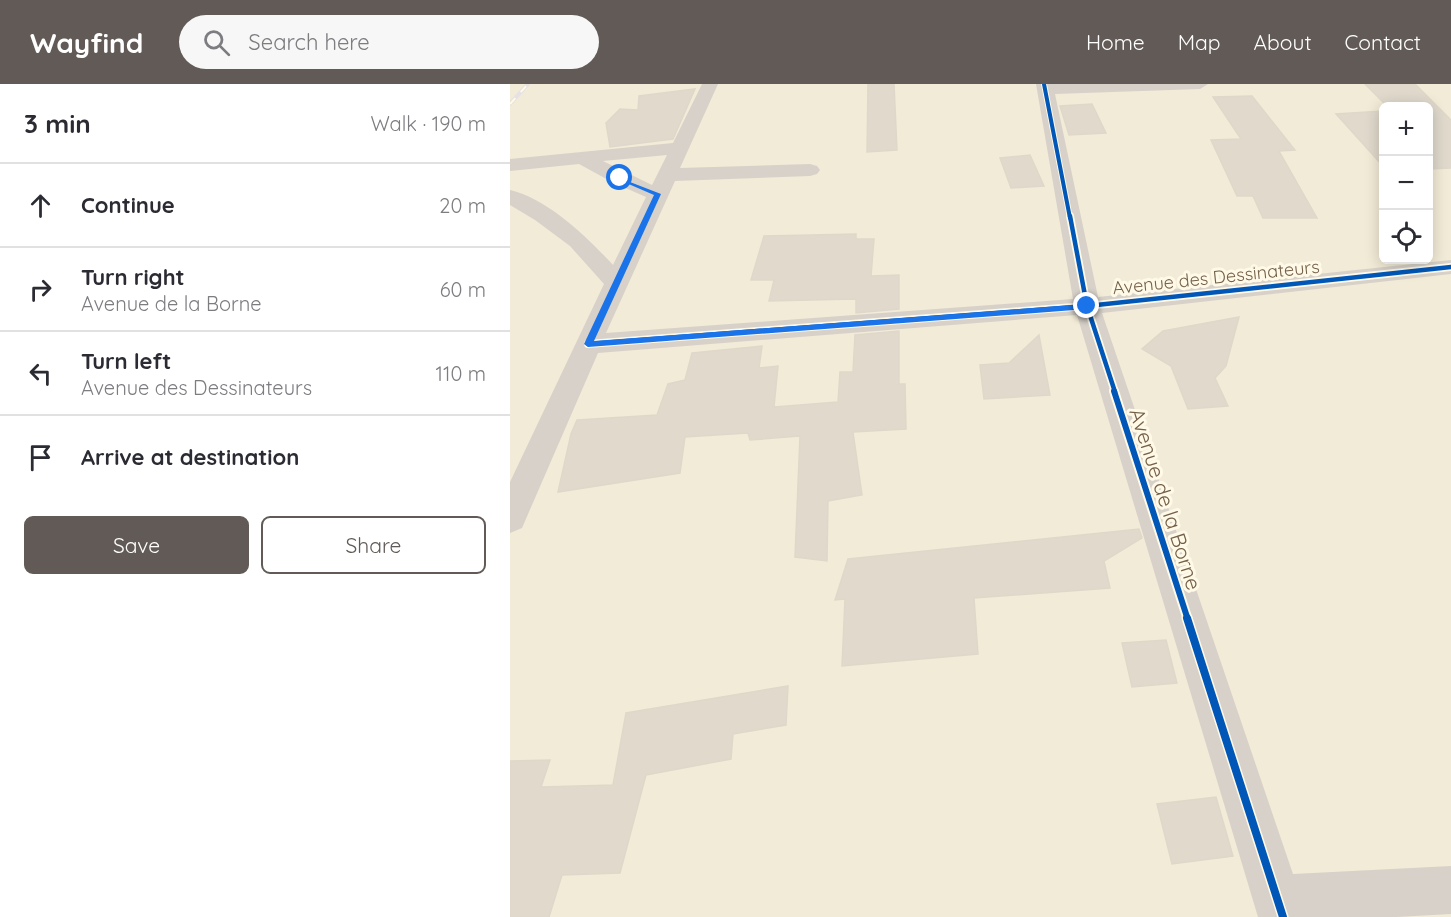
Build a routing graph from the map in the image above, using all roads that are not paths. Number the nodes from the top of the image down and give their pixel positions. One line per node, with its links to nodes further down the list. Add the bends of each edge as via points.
1 (710, 84): 4 (street)
2 (1200, 84): 3 (street)
3 (1045, 87): 12 (street, Avenue de la Borne)
4 (679, 148): 5 (street); 8 (street)
5 (584, 159): 6 (street); 8 (street, via 620,178)
6 (510, 165)
7 (810, 170): 8 (street)
8 (662, 185): 11 (street)
9 (510, 196): 11 (street, via 578,241)
10 (1451, 267): 12 (street, Avenue des Dessinateurs)
11 (616, 283): 13 (street)
12 (1087, 306): 13 (street, Avenue des Dessinateurs); 16 (street, Avenue de la Borne)
13 (588, 344): 14 (street)
14 (510, 518)
15 (1451, 890): 16 (street)
16 (1281, 908)

